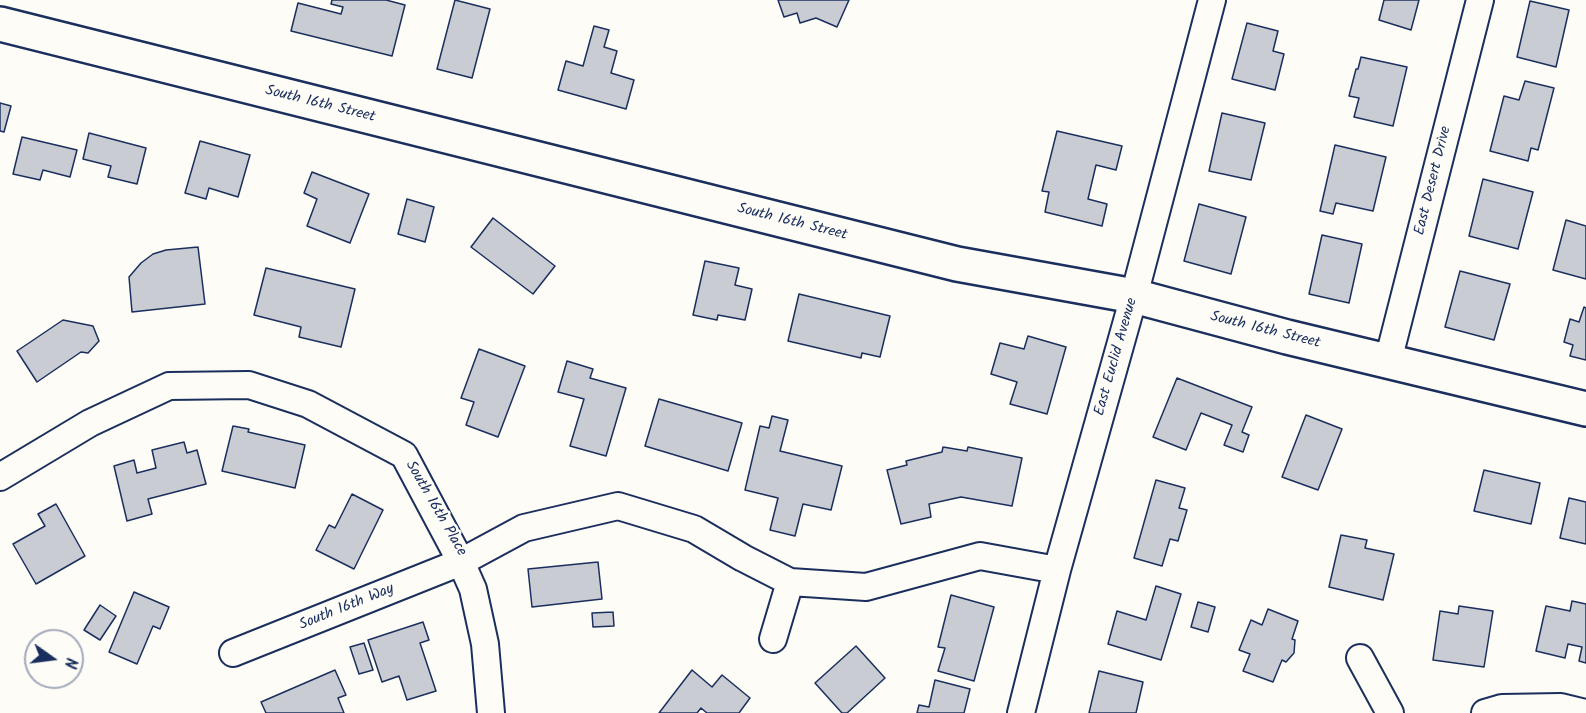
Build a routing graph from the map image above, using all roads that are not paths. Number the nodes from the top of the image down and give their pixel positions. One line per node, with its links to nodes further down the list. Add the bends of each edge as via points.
1 (1212, 0): 4 (street, East Euclid Avenue)
2 (1480, 0): 5 (street, East Desert Drive)
3 (0, 24): 4 (main road, South 16th Street, via 957,264)
4 (1134, 296): 5 (main road, South 16th Street); 9 (street, East Euclid Avenue)
5 (1388, 361): 6 (main road, South 16th Street)
6 (1586, 409)
7 (0, 477): 8 (street, South 16th Place, via 90,423 169,386 249,385 308,405 404,455)
8 (461, 562): 10 (street, South 16th Place, via 524,528 618,506 694,529); 12 (street, South 16th Way); 14 (street, via 485,644)
9 (1057, 570): 10 (street, South 16th Place, via 980,556 866,587); 15 (street, East Euclid Avenue)
10 (790, 582): 11 (street)
11 (773, 639)
12 (233, 653)
13 (1360, 658): 16 (street)
14 (491, 713)
15 (1021, 713)
16 (1390, 713)
17 (1485, 713): 18 (street, via 1502,708 1561,707)
18 (1585, 713)

